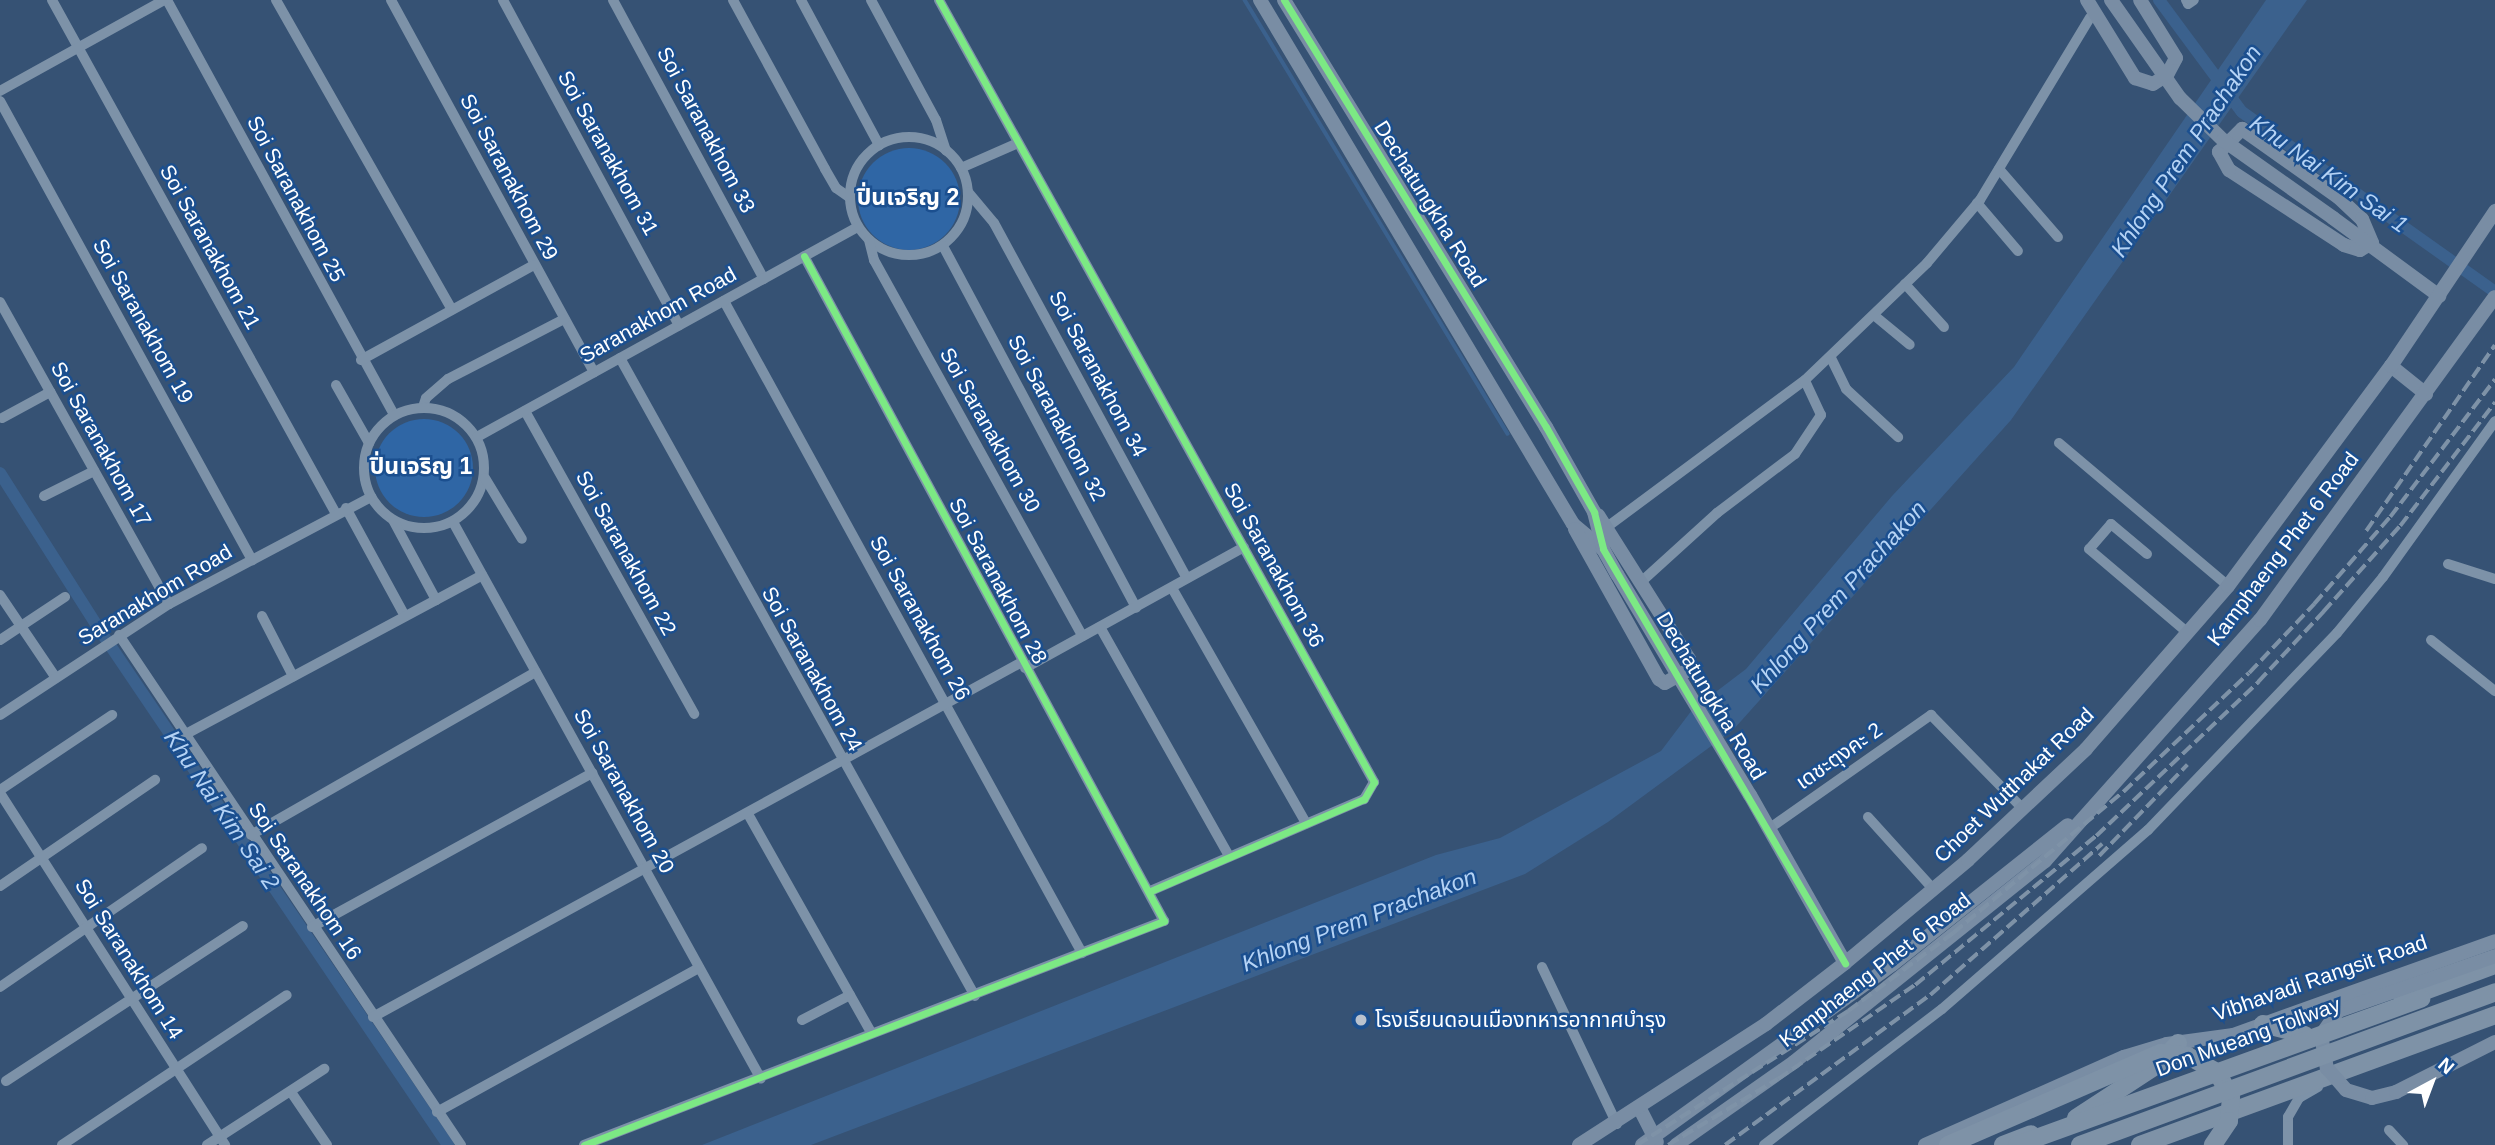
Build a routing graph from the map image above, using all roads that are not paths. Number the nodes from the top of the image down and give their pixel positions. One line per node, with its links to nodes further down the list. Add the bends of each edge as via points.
1 (52, 0): 19 (street, Soi Saranakhom 21)
2 (165, 0): 19 (street); 53 (street, Soi Saranakhom 25)
3 (276, 0): 45 (street)
4 (391, 0): 38 (street, Soi Saranakhom 29)
5 (503, 0): 48 (street, Soi Saranakhom 31)
6 (613, 0): 39 (street, Soi Saranakhom 33)
7 (733, 0): 28 (street, via 836,188)
8 (802, 0): 23 (street)
9 (871, 0): 24 (street, via 936,120)
10 (939, 0): 22 (street, Soi Saranakhom 36)
11 (1260, 0): 77 (main road, Dechatungkha Road)
12 (1284, 0): 74 (main road, Dechatungkha Road)
13 (2087, 0): 15 (main road, via 2135,78 2153,84 2167,75 2176,58)
14 (2111, 0): 34 (main road, bridge, via 2180,98 2223,140)
15 (2140, 0)
16 (2186, 0): 17 (street, via 2188,4)
17 (2194, 0)
18 (2090, 18): 26 (street)
19 (79, 49): 20 (street); 73 (street, Soi Saranakhom 21)
20 (0, 91)
21 (0, 101): 83 (street, Soi Saranakhom 19)
22 (1018, 143): 25 (street); 80 (street, Soi Saranakhom 36)
23 (879, 145): 24 (street, via 913,137); 28 (street, via 857,167)
24 (946, 150): 25 (street)
25 (961, 168): 27 (street)
26 (1999, 169): 29 (street); 32 (street)
27 (968, 192): 35 (street, via 963,222); 86 (street, Soi Saranakhom 34, via 994,223)
28 (849, 197): 31 (street)
29 (1977, 203): 36 (street); 40 (street)
30 (2495, 211): 41 (main road, Choet Wutthakat Road)
31 (858, 227): 33 (street); 37 (street, Saranakhom Road)
32 (2057, 237)
33 (869, 240): 35 (street, via 905,256); 102 (street, Soi Saranakhom 30, via 874,260)
34 (2372, 243): 34 (main road, via 2360,250 2344,245 2229,170 2219,152 2234,134 2242,130 2252,134 2338,197 2362,219); 41 (main road)
35 (943, 246): 95 (street, Soi Saranakhom 32)
36 (2018, 251)
37 (804, 256): 39 (street, Saranakhom Road); 105 (street, Soi Saranakhom 28)
38 (534, 265): 45 (street); 47 (street, Soi Saranakhom 29)
39 (764, 279): 43 (street, Saranakhom Road)
40 (1905, 284): 46 (street); 49 (street)
41 (2439, 296): 54 (main road, Choet Wutthakat Road)
42 (2495, 297): 59 (main road, Kamphaeng Phet 6 Road)
43 (724, 301): 48 (street, Saranakhom Road); 110 (street, Soi Saranakhom 26)
44 (1, 308): 58 (street, Soi Saranakhom 17)
45 (452, 310): 53 (street)
46 (1875, 316): 50 (street); 52 (street)
47 (564, 319): 55 (street, Soi Saranakhom 29); 60 (street, via 448,379 426,398)
48 (679, 325): 51 (street, Saranakhom Road)
49 (1944, 327)
50 (1910, 345)
51 (620, 358): 55 (street, Saranakhom Road); 115 (street, Soi Saranakhom 24)
52 (1831, 358): 56 (street); 65 (street, via 1846,389)
53 (362, 360): 62 (street, Soi Saranakhom 25)
54 (2391, 366): 59 (main road); 89 (main road, Choet Wutthakat Road)
55 (594, 372): 61 (street, Saranakhom Road)
56 (1805, 380): 78 (street); 88 (street, via 1821,415 1795,454 1717,513)
57 (336, 385): 67 (street)
58 (50, 392): 63 (street); 69 (street, Soi Saranakhom 17)
59 (2426, 394): 120 (main road, Kamphaeng Phet 6 Road, via 2260,620)
60 (423, 407): 62 (street); 66 (street, via 454,415)
61 (525, 411): 66 (street, Saranakhom Road); 111 (street, Soi Saranakhom 22)
62 (394, 415): 67 (street)
63 (2, 418)
64 (2495, 421): 178 (street, via 2337,633 2148,830 1942,1009)
65 (1898, 437)
66 (477, 438): 70 (street)
67 (369, 443): 72 (street, via 364,461)
68 (2059, 443): 89 (street)
69 (94, 471): 71 (street); 94 (street, Soi Saranakhom 17)
70 (485, 478): 76 (street, via 468,511); 79 (street)
71 (44, 496)
72 (371, 497): 73 (street, Saranakhom Road); 75 (street)
73 (340, 510): 83 (street, Saranakhom Road); 96 (street, Soi Saranakhom 21)
74 (1594, 512): 78 (main road); 81 (main road, Dechatungkha Road)
75 (392, 520): 76 (street, via 412,528); 93 (street)
76 (453, 522): 85 (street, Soi Saranakhom 20)
77 (1573, 524): 81 (main road, Dechatungkha Road); 88 (main road, via 1659,680 1665,683 1691,665)
78 (1607, 527): 88 (main road)
79 (522, 539)
80 (1244, 547): 86 (street); 123 (street, Soi Saranakhom 36, via 1374,782 1370,795)
81 (1603, 549): 124 (main road, Dechatungkha Road, bridge)
82 (2147, 554): 100 (street, via 2111,524 2089,549)
83 (252, 560): 94 (street, Saranakhom Road)
84 (2448, 564): 87 (street)
85 (482, 575): 93 (street); 106 (street, Soi Saranakhom 20)
86 (1187, 578): 90 (street)
87 (2495, 579)
88 (1642, 582)
89 (2228, 586): 100 (main road, Choet Wutthakat Road)
90 (1172, 588): 95 (street); 123 (street)
91 (0, 595): 98 (street)
92 (65, 597): 98 (street)
93 (436, 600): 96 (street)
94 (169, 604): 101 (street, Saranakhom Road)
95 (1136, 608): 99 (street)
96 (405, 616): 107 (street)
97 (262, 617): 107 (street)
98 (21, 626): 103 (street); 108 (street)
99 (1100, 627): 102 (street); 127 (street)
100 (2188, 633): 119 (main road, Choet Wutthakat Road, via 2086,749)
101 (117, 636): 108 (street, Saranakhom Road); 114 (street, Soi Saranakhom 16)
102 (1082, 636): 105 (street)
103 (0, 640)
104 (2431, 640): 109 (street)
105 (1023, 665): 110 (street); 132 (street, Soi Saranakhom 28)
106 (536, 672): 116 (street, Soi Saranakhom 20); 125 (street)
107 (293, 676): 114 (street)
108 (56, 678): 112 (street, Saranakhom Road)
109 (2495, 691)
110 (946, 705): 115 (street); 137 (street, Soi Saranakhom 26)
111 (694, 714)
112 (0, 715)
113 (112, 715): 118 (street)
114 (186, 734): 125 (street, Soi Saranakhom 16)
115 (842, 762): 121 (street); 148 (street, Soi Saranakhom 24)
116 (592, 772): 129 (street, Soi Saranakhom 20); 135 (street)
117 (155, 780): 128 (street)
118 (0, 792): 128 (street, Soi Saranakhom 14)
119 (2023, 809): 124 (street, เดชะตุงคะ 2, via 1931,715); 131 (main road, Choet Wutthakat Road)
120 (2086, 811): 170 (main road, Kamphaeng Phet 6 Road, via 1893,964); 177 (main road, Kamphaeng Phet 6 Road, via 2045,861 1903,978)
121 (748, 814): 129 (street); 147 (street)
122 (1868, 817): 131 (street)
123 (1306, 823): 127 (street, Soi Saranakhom 36)
124 (1770, 828): 139 (main road, Dechatungkha Road)
125 (251, 835): 135 (street, Soi Saranakhom 16)
126 (202, 848): 134 (street)
127 (1229, 856): 132 (street, Soi Saranakhom 36)
128 (42, 859): 130 (street); 134 (street, Soi Saranakhom 14)
129 (645, 870): 142 (street, Soi Saranakhom 20); 151 (street)
130 (0, 886)
131 (1934, 890): 139 (main road, Choet Wutthakat Road)
132 (1150, 891): 137 (street, Soi Saranakhom 28, via 1164,921)
133 (243, 926): 149 (street)
134 (86, 927): 144 (street); 149 (street, Soi Saranakhom 14)
135 (312, 927): 151 (street, Soi Saranakhom 16)
136 (2495, 941): 153 (main road, Vibhavadi Rangsit Road)
137 (1082, 953): 148 (street)
138 (2495, 956): 157 (main road, bridge, via 2337,1011 2321,1035 2327,1068 2346,1090 2372,1098 2396,1092)
139 (1845, 963): 164 (main road, Choet Wutthakat Road)
140 (2495, 965): 155 (highway)
141 (1542, 967): 167 (street)
142 (699, 968): 161 (street, Soi Saranakhom 20); 165 (street)
143 (2495, 973): 182 (highway, Don Mueang Tollway, bridge)
144 (0, 986)
145 (2495, 992): 183 (highway, Don Mueang Tollway, bridge)
146 (287, 995): 159 (street)
147 (850, 995): 152 (street); 154 (street)
148 (975, 996): 154 (street)
149 (131, 998): 159 (street, Soi Saranakhom 14); 162 (street)
150 (2495, 1015): 158 (highway)
151 (373, 1017): 165 (street, Soi Saranakhom 16)
152 (802, 1020)
153 (2263, 1024): 155 (highway); 156 (main road, Vibhavadi Rangsit Road, via 2233,1035)
154 (871, 1032): 161 (street)
155 (2305, 1035): 166 (highway)
156 (2178, 1042): 166 (highway, via 2160,1063); 179 (main road, Vibhavadi Rangsit Road, via 2124,1057)
157 (2495, 1042)
158 (2402, 1052): 184 (highway); 186 (street, via 2299,1098 2286,1132)
159 (175, 1067): 169 (street, Soi Saranakhom 14); 171 (street)
160 (324, 1069): 163 (street)
161 (761, 1079): 175 (street)
162 (6, 1081)
163 (291, 1092): 169 (street); 173 (street)
164 (1640, 1109): 167 (main road, Choet Wutthakat Road); 170 (main road, Kamphaeng Phet 6 Road)
165 (437, 1112): 174 (street, Soi Saranakhom 16)
166 (2077, 1118): 181 (highway)
167 (1617, 1124): 176 (main road, Choet Wutthakat Road)
168 (2389, 1130): 187 (street)
169 (222, 1141): 172 (street)
170 (1651, 1142)
171 (62, 1145)
172 (207, 1145)
173 (327, 1145)
174 (461, 1145)
175 (584, 1145)
176 (1579, 1145)
177 (1676, 1145)
178 (1764, 1145)
179 (1924, 1145)
180 (1948, 1145): 185 (highway, bridge, via 2161,1053 2188,1056 2217,1072 2231,1097 2229,1121)
181 (2003, 1145)
182 (2017, 1145)
183 (2080, 1145)
184 (2140, 1145)
185 (2213, 1145)
186 (2288, 1145)
187 (2403, 1145)

